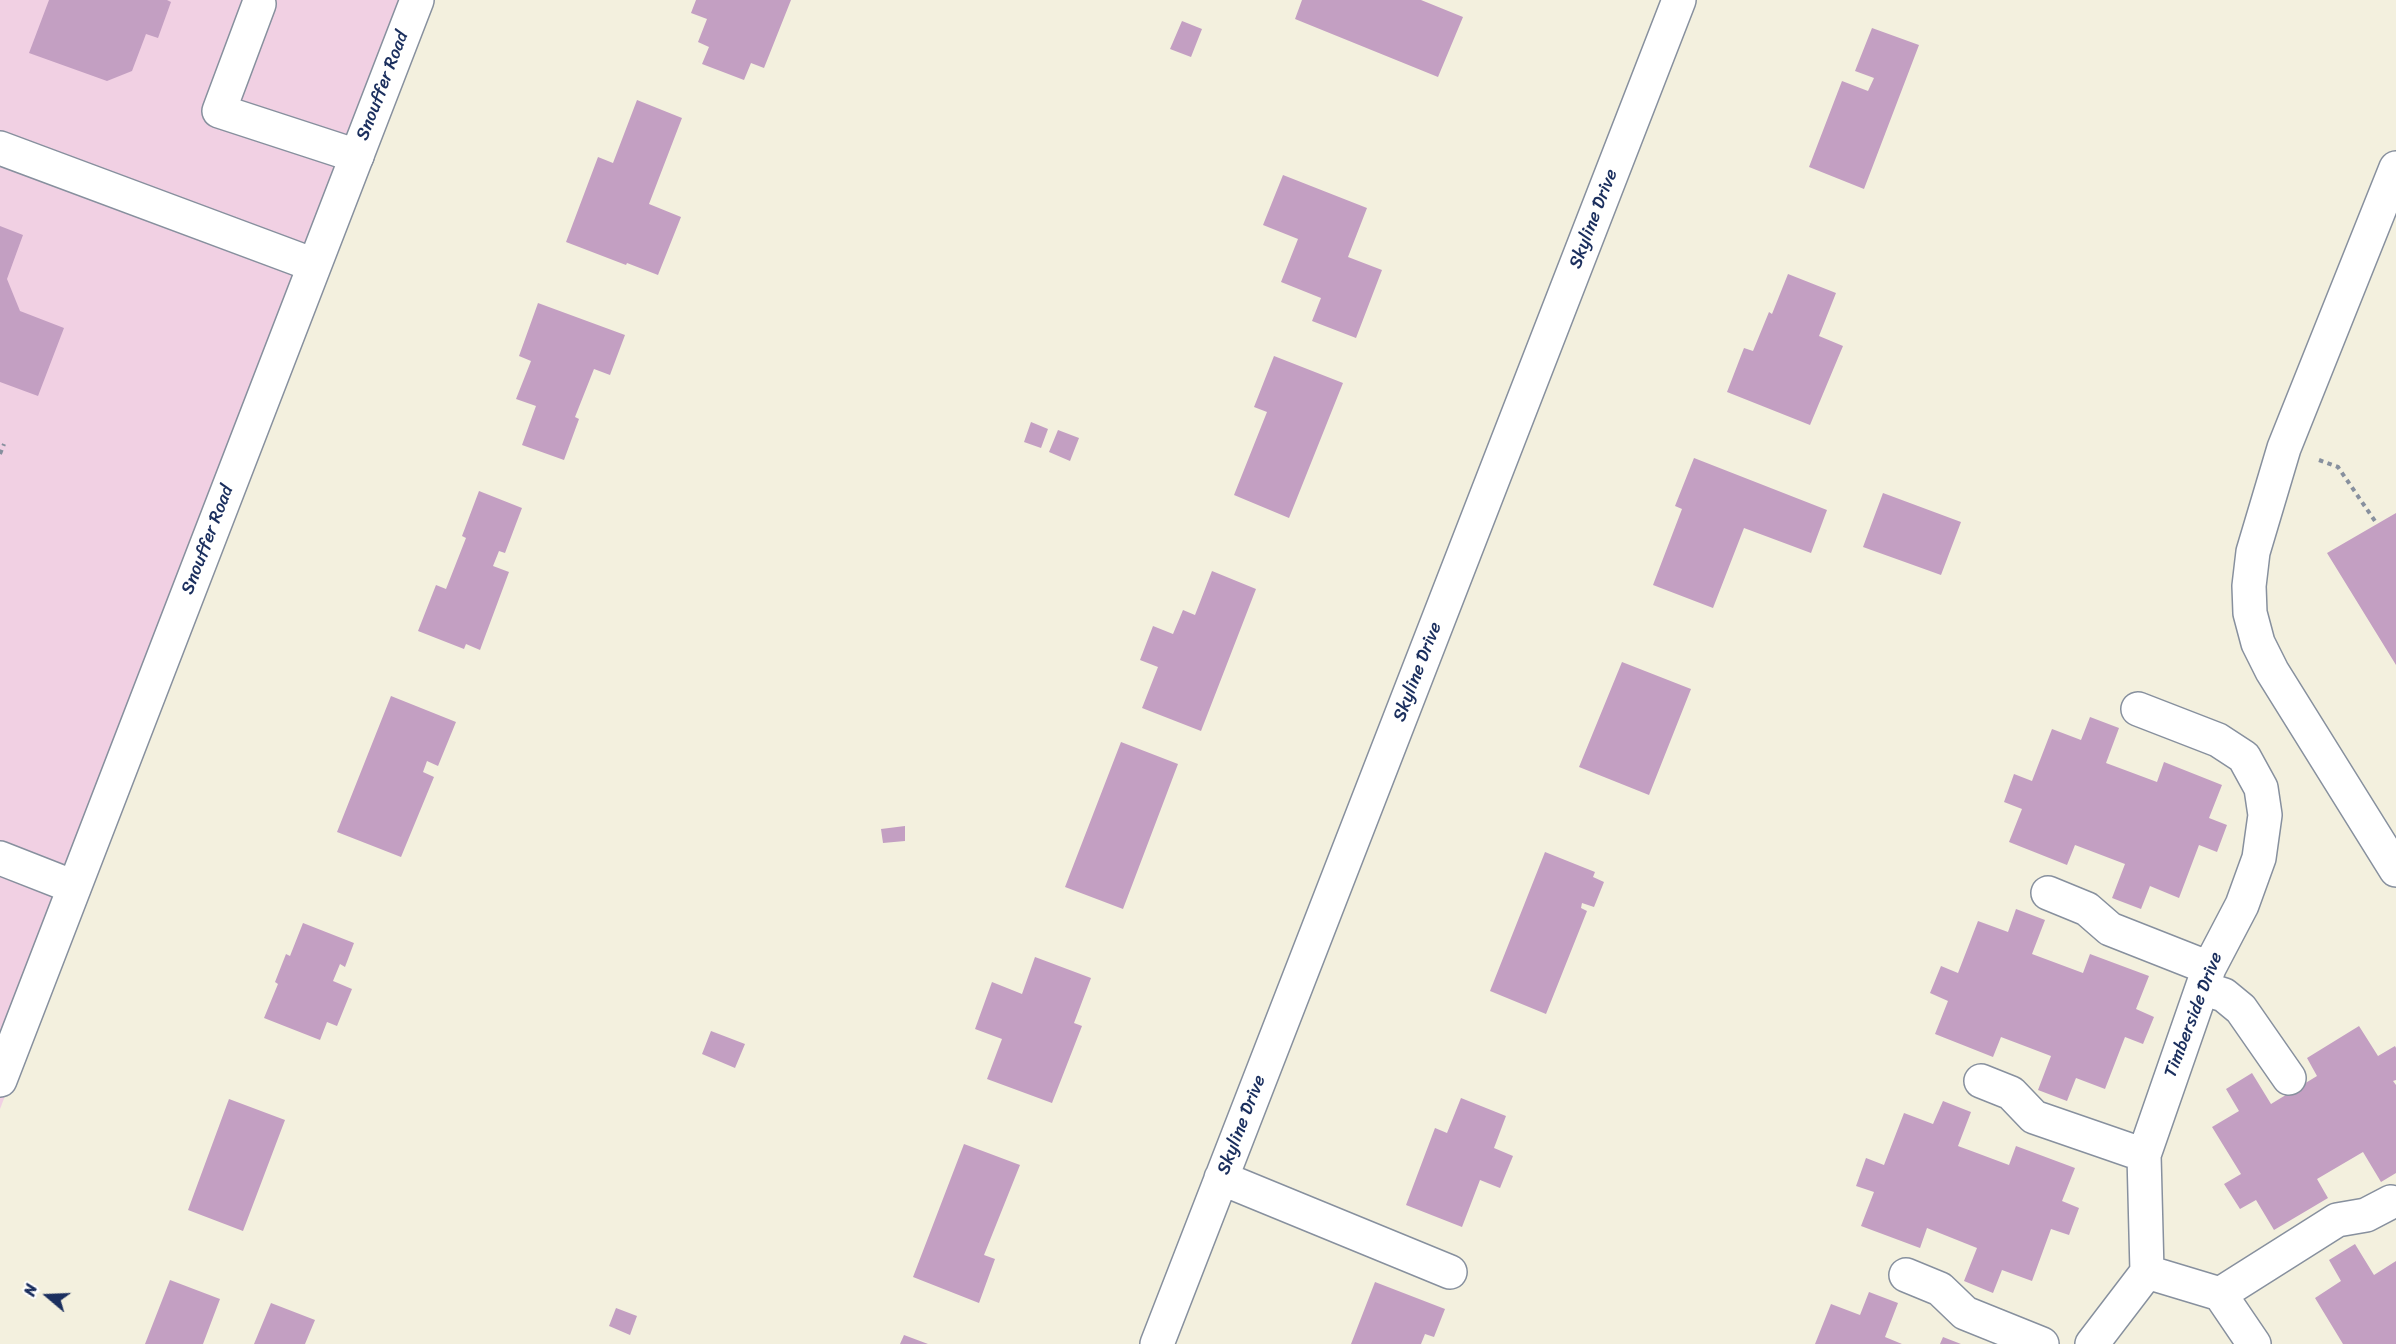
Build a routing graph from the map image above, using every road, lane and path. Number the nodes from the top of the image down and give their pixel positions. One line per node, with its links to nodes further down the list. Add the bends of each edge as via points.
1 (417, 0): 5 (street, Snouffer Road)
2 (1679, 0): 22 (street, Skyline Drive)
3 (259, 4): 5 (street, via 219,111)
4 (0, 148): 7 (street)
5 (357, 156): 7 (street, Snouffer Road)
6 (2396, 168): 9 (street)
7 (314, 265): 15 (street, Snouffer Road)
8 (4, 444): 10 (path)
9 (2284, 448): 11 (path, via 2338,467); 14 (street, via 2253,552 2250,613 2258,643 2272,671)
10 (0, 454)
11 (2377, 524)
12 (2138, 709): 17 (street, Timberside Drive, via 2218,740 2244,757 2261,788 2265,815 2259,858 2242,904)
13 (0, 858): 15 (street)
14 (2396, 870)
15 (74, 887): 19 (street, Snouffer Road)
16 (2048, 892): 17 (street, via 2087,909 2110,929)
17 (2205, 978): 18 (street, via 2241,1009); 21 (street, Timberside Drive)
18 (2289, 1078)
19 (0, 1080)
20 (1981, 1081): 21 (street, via 2011,1093 2034,1117)
21 (2144, 1155): 25 (street, Timberside Drive)
22 (1221, 1178): 24 (street); 28 (street, Skyline Drive)
23 (2391, 1202): 27 (street, via 2366,1215 2337,1220)
24 (1450, 1272)
25 (2147, 1272): 27 (street); 30 (street)
26 (1906, 1275): 29 (street, via 1940,1289 1965,1313)
27 (2220, 1294): 31 (street)
28 (1157, 1344)
29 (2042, 1344)
30 (2092, 1344)
31 (2254, 1344)

